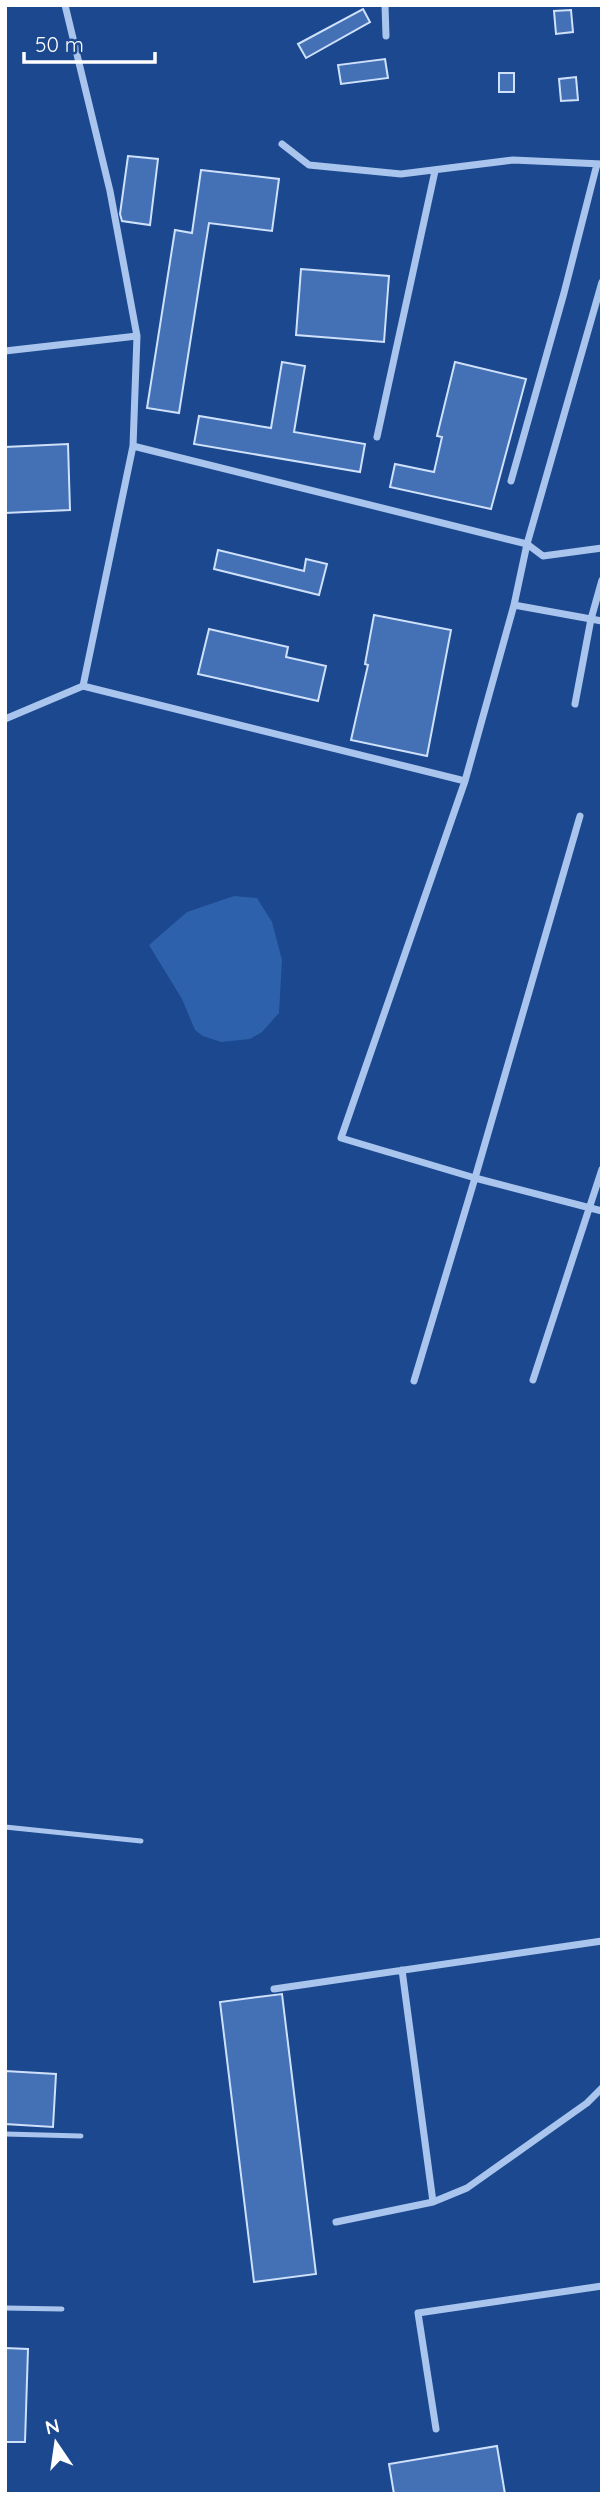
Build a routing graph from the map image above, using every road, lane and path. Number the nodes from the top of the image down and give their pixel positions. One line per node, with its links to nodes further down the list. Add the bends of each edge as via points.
1 (65, 5): 8 (street, via 110,191)
2 (385, 5): 3 (street)
3 (386, 36)
4 (282, 144): 6 (street, via 309,165 401,174)
5 (599, 164): 6 (street, via 513,160); 12 (street)
6 (435, 171): 10 (street)
7 (602, 282): 13 (street)
8 (137, 336): 9 (street); 11 (street)
9 (5, 351)
10 (377, 437)
11 (133, 446): 13 (street); 19 (street)
12 (510, 481)
13 (527, 544): 14 (street, via 543,556); 16 (street)
14 (602, 548)
15 (602, 580): 17 (street)
16 (514, 605): 17 (street); 22 (street)
17 (591, 619): 18 (street); 20 (street)
18 (602, 621)
19 (83, 685): 21 (street); 22 (street)
20 (575, 704)
21 (5, 719)
22 (465, 781): 25 (street, via 341,1138)
23 (580, 816): 25 (street)
24 (602, 1169): 26 (street)
25 (475, 1178): 26 (street); 29 (street)
26 (590, 1208): 27 (street); 28 (street)
27 (602, 1212)
28 (533, 1380)
29 (414, 1381)
30 (5, 1827): 31 (lane)
31 (141, 1841)
32 (602, 1941): 33 (street)
33 (402, 1970): 34 (street); 38 (street)
34 (274, 1989)
35 (602, 2088): 38 (street, via 467,2188)
36 (5, 2134): 37 (lane)
37 (81, 2136)
38 (433, 2202): 39 (street)
39 (336, 2222)
40 (602, 2286): 43 (street, via 418,2313)
41 (5, 2308): 42 (lane)
42 (62, 2309)
43 (436, 2429)

